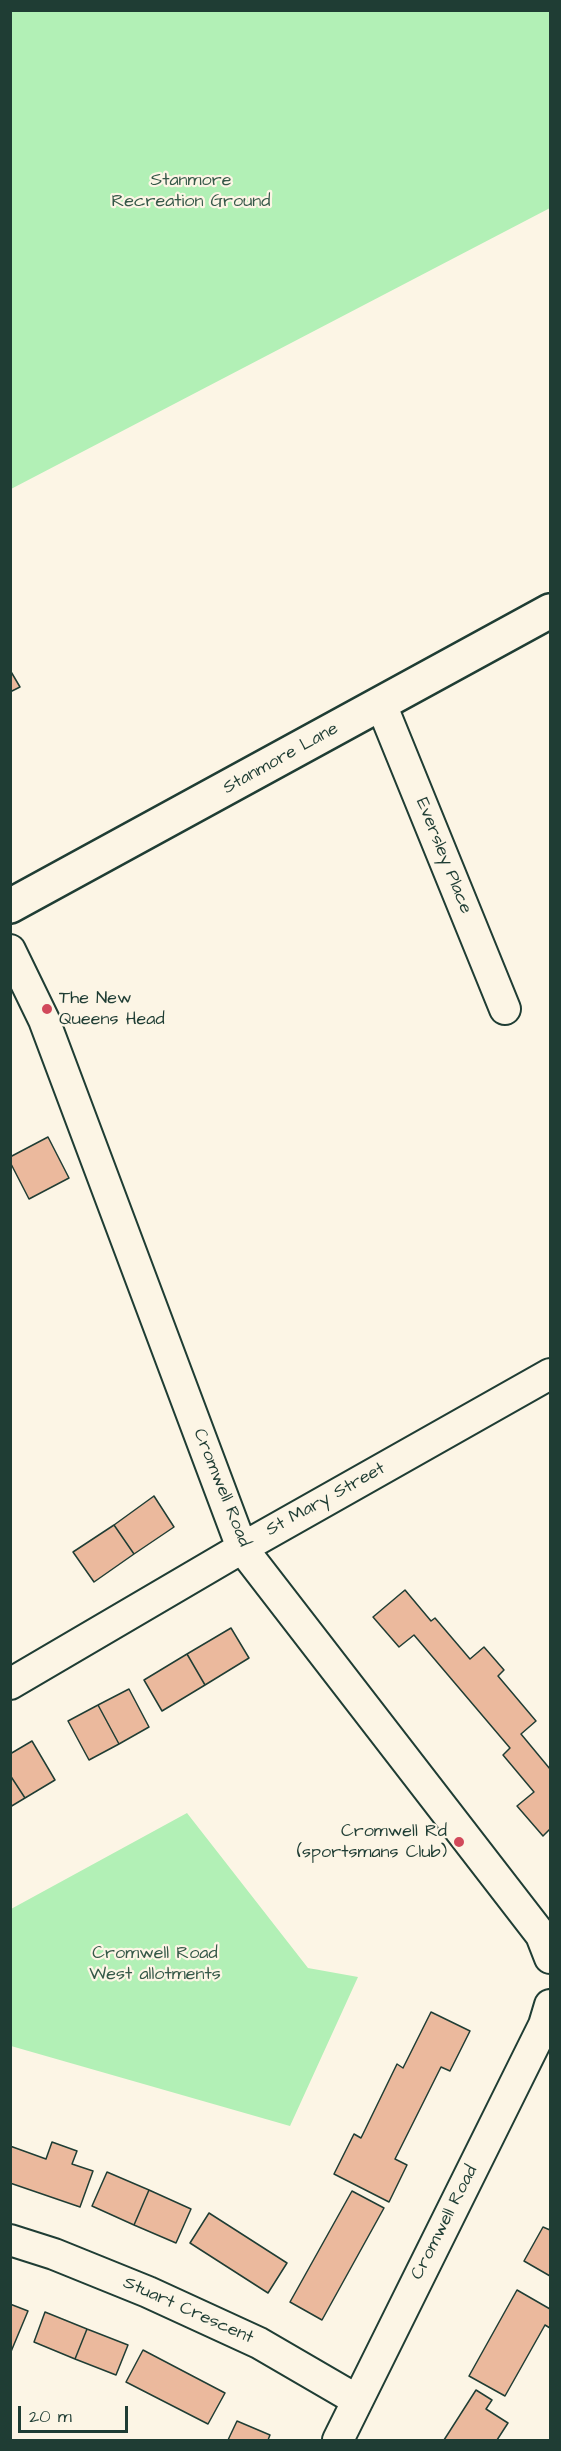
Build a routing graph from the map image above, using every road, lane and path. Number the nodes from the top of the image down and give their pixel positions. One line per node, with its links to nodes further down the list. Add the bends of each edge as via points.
1 (550, 611): 2 (street, Stanmore Lane)
2 (381, 704): 3 (street, Stanmore Lane); 5 (street, Eversley Place)
3 (10, 906)
4 (10, 950): 7 (street, Cromwell Road, via 44,1020)
5 (506, 1009)
6 (550, 1374): 7 (street, St Mary Street)
7 (242, 1548): 8 (street, St Mary Street); 9 (street, Cromwell Road, via 541,1935)
8 (10, 1684)
9 (550, 1958)
10 (550, 2005): 12 (street, Cromwell Road, via 544,2025)
11 (10, 2241): 12 (street, Stuart Crescent, via 54,2254 209,2320 259,2343)
12 (357, 2400): 13 (street, Cromwell Road)
13 (338, 2440)

